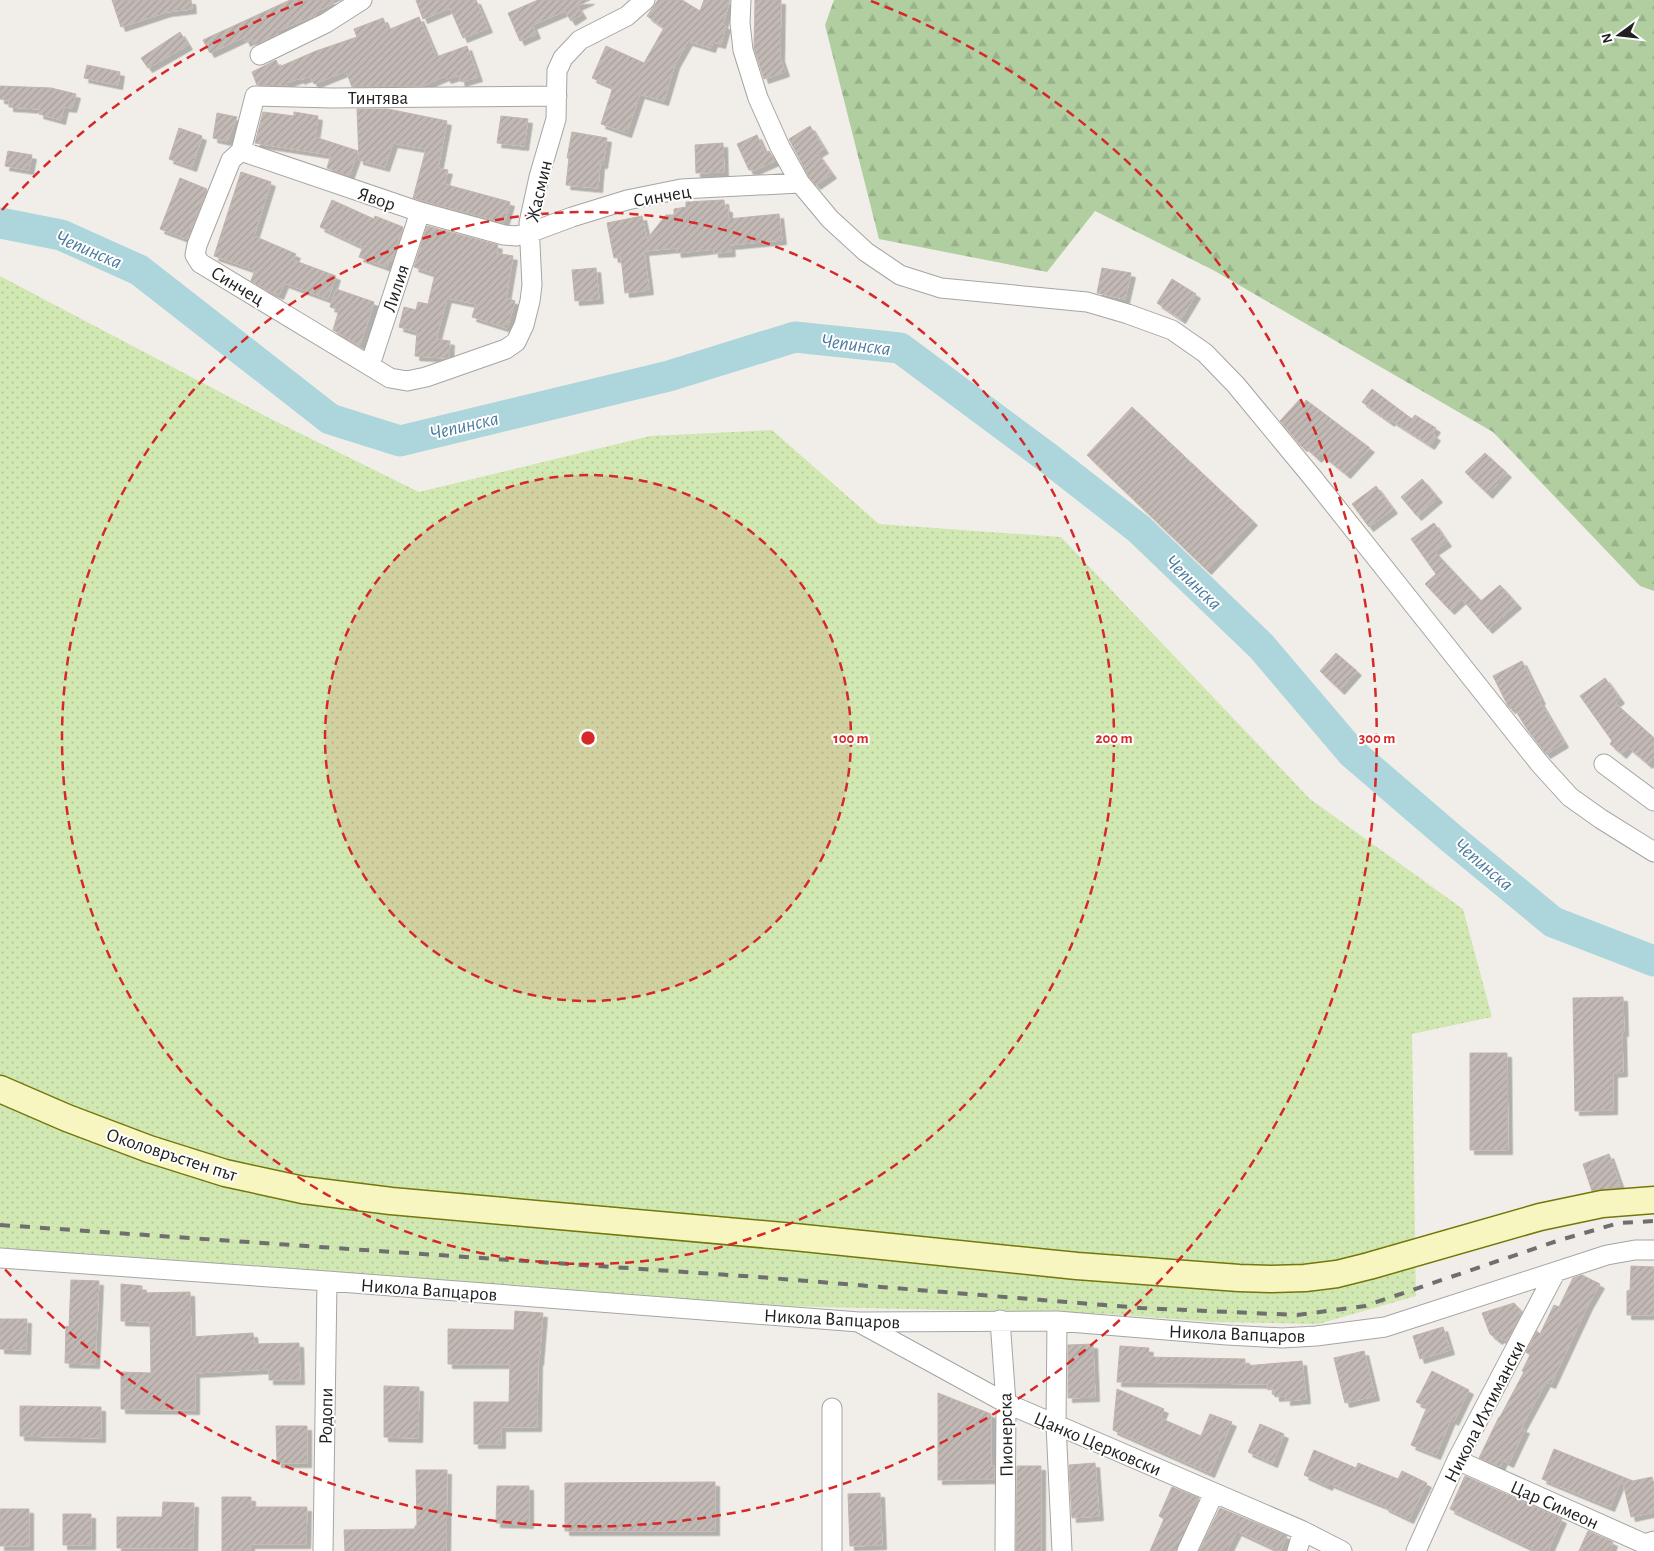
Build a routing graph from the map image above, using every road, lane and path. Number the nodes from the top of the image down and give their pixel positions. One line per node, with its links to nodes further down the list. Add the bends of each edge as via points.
1 (362, 0): 4 (street, via 320,26)
2 (645, 0): 5 (street, Жасмин, via 626,16 580,40 563,58 557,71)
3 (741, 0): 7 (street, via 743,50 758,98)
4 (260, 55)
5 (557, 96): 6 (street, Тинтява, via 255,96); 9 (street, Жасмин, via 556,119 531,212)
6 (236, 156): 8 (street, Явор); 11 (street, Синчец, via 197,245 196,255 200,263)
7 (800, 183): 9 (street, Синчец, via 681,189 628,200); 14 (street, via 830,219 866,252 900,275 941,288 1087,302 1172,330 1205,353 1236,385 1312,477 1540,764 1570,797)
8 (420, 212): 9 (street, Явор, via 504,235); 11 (street, Лилия)
9 (529, 234): 10 (street, Жасмин, via 532,285)
10 (524, 325): 11 (street, Синчец, via 516,342 506,349 426,377 407,381 390,378)
11 (370, 365)
12 (1604, 764): 13 (street)
13 (1654, 801)
14 (1654, 852)
15 (0, 1089): 16 (street, Околовръстен път, via 149,1149 225,1173 304,1190 1067,1265 1271,1280 1337,1274 1540,1217 1602,1204)
16 (1654, 1200)
17 (1654, 1250): 19 (street, Никола Вапцаров, via 1607,1255)
18 (0, 1258): 20 (street, Никола Вапцаров)
19 (1555, 1273): 22 (street, Никола Вапцаров, via 1385,1326 1316,1336 1227,1335); 27 (street, Никола Ихтимански)
20 (327, 1281): 23 (street, Никола Вапцаров); 31 (street, Родопи)
21 (1000, 1320): 22 (street, Никола Вапцаров); 23 (street, Никола Вапцаров); 24 (street, Пионерска)
22 (1057, 1320): 26 (street)
23 (860, 1322): 24 (street, Цанко Церковски)
24 (1006, 1403): 26 (street, Цанко Церковски); 33 (street, Пионерска)
25 (832, 1408): 32 (street)
26 (1056, 1425): 28 (street, Цанко Церковски); 34 (street)
27 (1457, 1460): 30 (street, Цар Симеон); 38 (street, Никола Ихтимански)
28 (1214, 1493): 29 (street, Цанко Церковски); 35 (street)
29 (1303, 1531): 36 (street); 37 (street, Цанко Церковски)
30 (1647, 1545)
31 (323, 1551)
32 (832, 1551)
33 (1005, 1551)
34 (1062, 1551)
35 (1187, 1551)
36 (1297, 1551)
37 (1342, 1551)
38 (1416, 1551)

